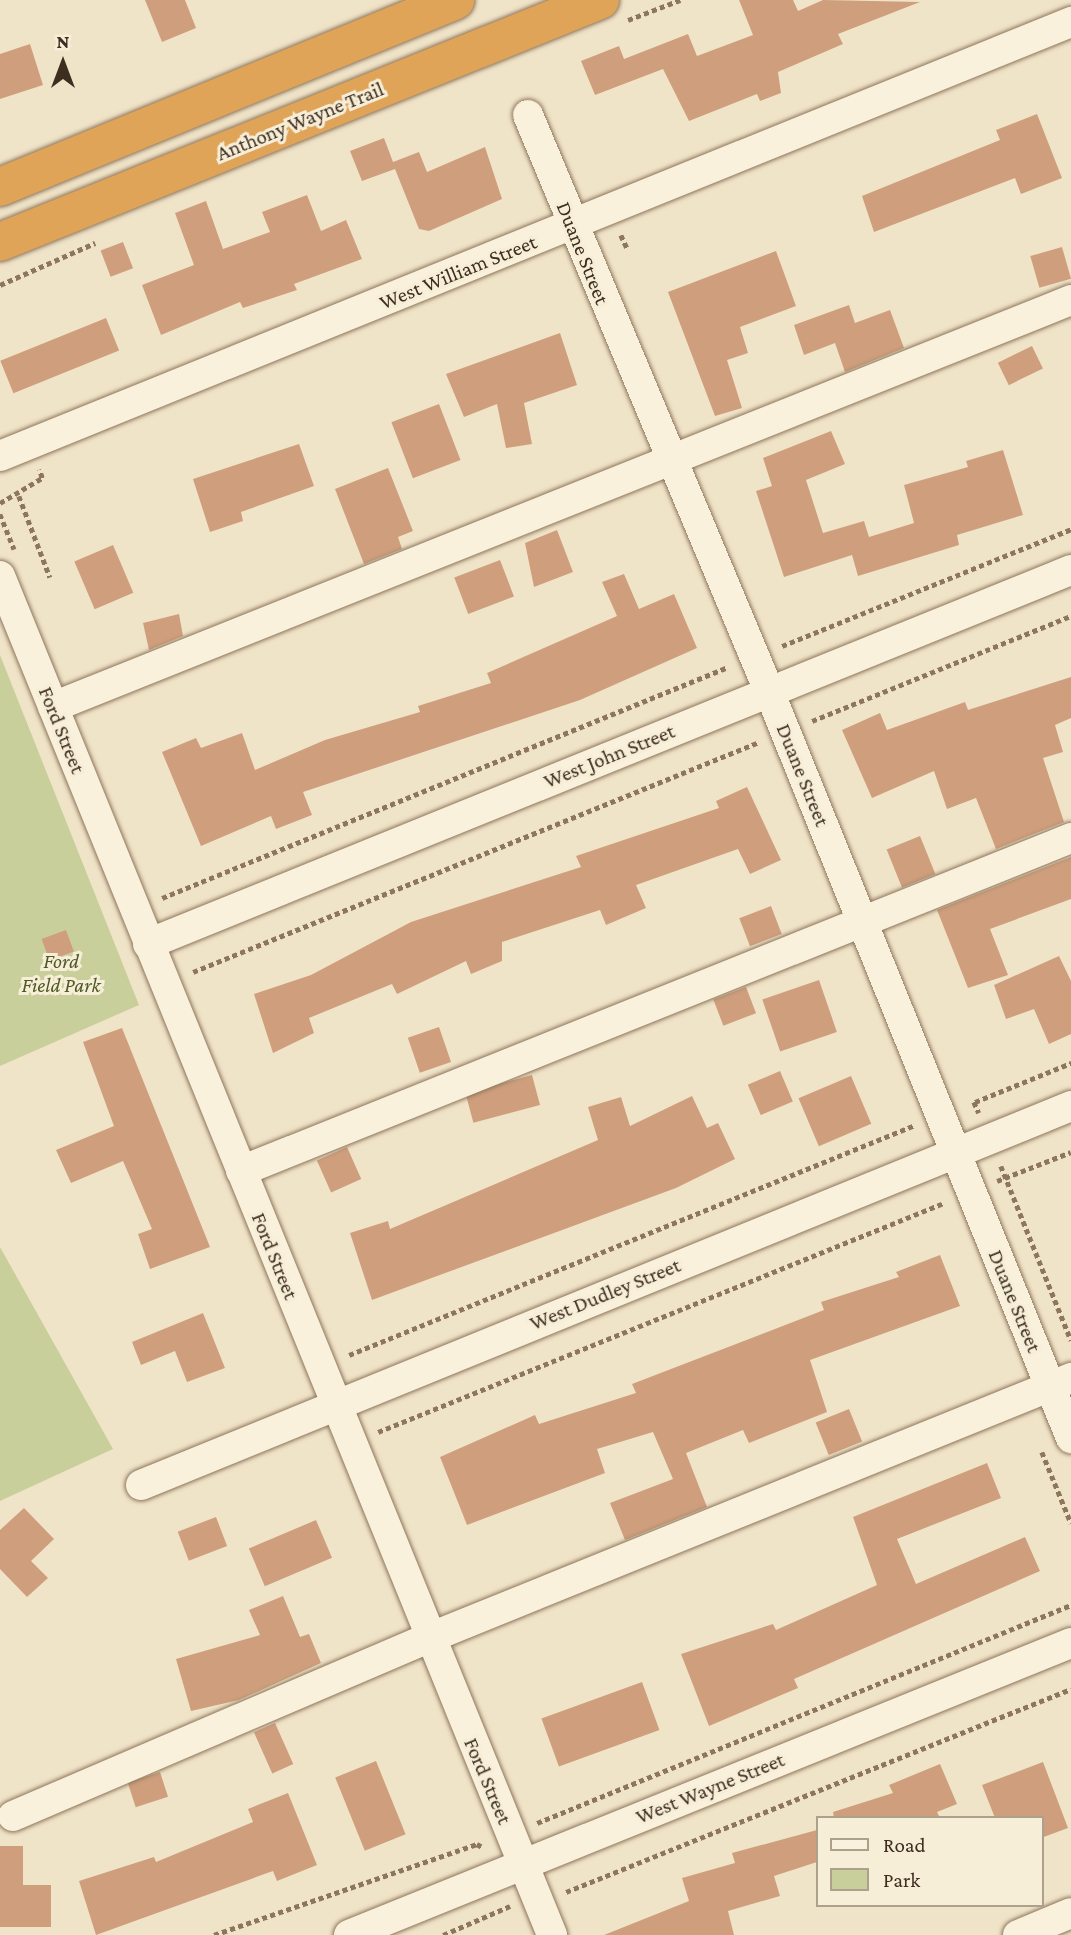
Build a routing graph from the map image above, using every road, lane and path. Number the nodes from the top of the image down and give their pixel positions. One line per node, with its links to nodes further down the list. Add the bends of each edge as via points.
1 (455, 0): 5 (highway)
2 (600, 0): 7 (highway, Anthony Wayne Trail)
3 (1071, 22): 6 (street, West William Street)
4 (528, 115): 6 (street, Duane Street)
5 (0, 187)
6 (572, 226): 9 (street, West William Street); 10 (street, Duane Street)
7 (0, 242)
8 (1071, 300): 10 (street)
9 (0, 456)
10 (672, 463): 16 (street, Duane Street); 17 (street)
11 (0, 503): 14 (path, via 19,496)
12 (1071, 570): 16 (street, West John Street)
13 (0, 576): 17 (street, Ford Street)
14 (50, 577)
15 (1071, 616): 18 (path)
16 (769, 691): 23 (street, Duane Street); 24 (street, West John Street)
17 (53, 707): 22 (street, Ford Street)
18 (816, 720)
19 (766, 754): 25 (path, via 760,742)
20 (480, 768): 22 (path)
21 (1071, 838): 23 (street)
22 (134, 909): 24 (street, Ford Street)
23 (862, 924): 30 (street, Duane Street); 34 (street)
24 (148, 944): 34 (street, Ford Street)
25 (188, 974)
26 (1071, 1063): 27 (path)
27 (974, 1102): 30 (path); 31 (path)
28 (1071, 1106): 31 (street, West Dudley Street)
29 (911, 1112): 38 (path, via 916,1124)
30 (942, 1118): 32 (street, Duane Street)
31 (989, 1139): 32 (street, West Dudley Street); 35 (path)
32 (956, 1152): 36 (street, Duane Street); 40 (street, West Dudley Street)
33 (1071, 1152): 35 (path)
34 (241, 1171): 38 (street, Ford Street)
35 (1006, 1178): 36 (path); 37 (path)
36 (972, 1192): 39 (street, Duane Street); 42 (path)
37 (1071, 1340)
38 (321, 1368): 40 (street, Ford Street)
39 (1060, 1382): 41 (street, Duane Street); 45 (street)
40 (336, 1404): 42 (street, Ford Street); 43 (street, West Dudley Street)
41 (1071, 1438)
42 (351, 1442): 45 (street, Ford Street)
43 (141, 1485)
44 (1071, 1605): 49 (path)
45 (429, 1638): 48 (street); 49 (street, Ford Street)
46 (1071, 1643): 50 (street, West Wayne Street)
47 (1071, 1689): 51 (path)
48 (13, 1816)
49 (509, 1830): 50 (street, Ford Street)
50 (510, 1869): 51 (street, Ford Street); 51 (path); 53 (path, via 477,1844); 54 (street, West Wayne Street)
51 (524, 1903): 55 (path); 56 (street, Ford Street)
52 (1071, 1913): 57 (street)
53 (214, 1935)
54 (349, 1935)
55 (443, 1935)
56 (552, 1935)
57 (1018, 1935)

